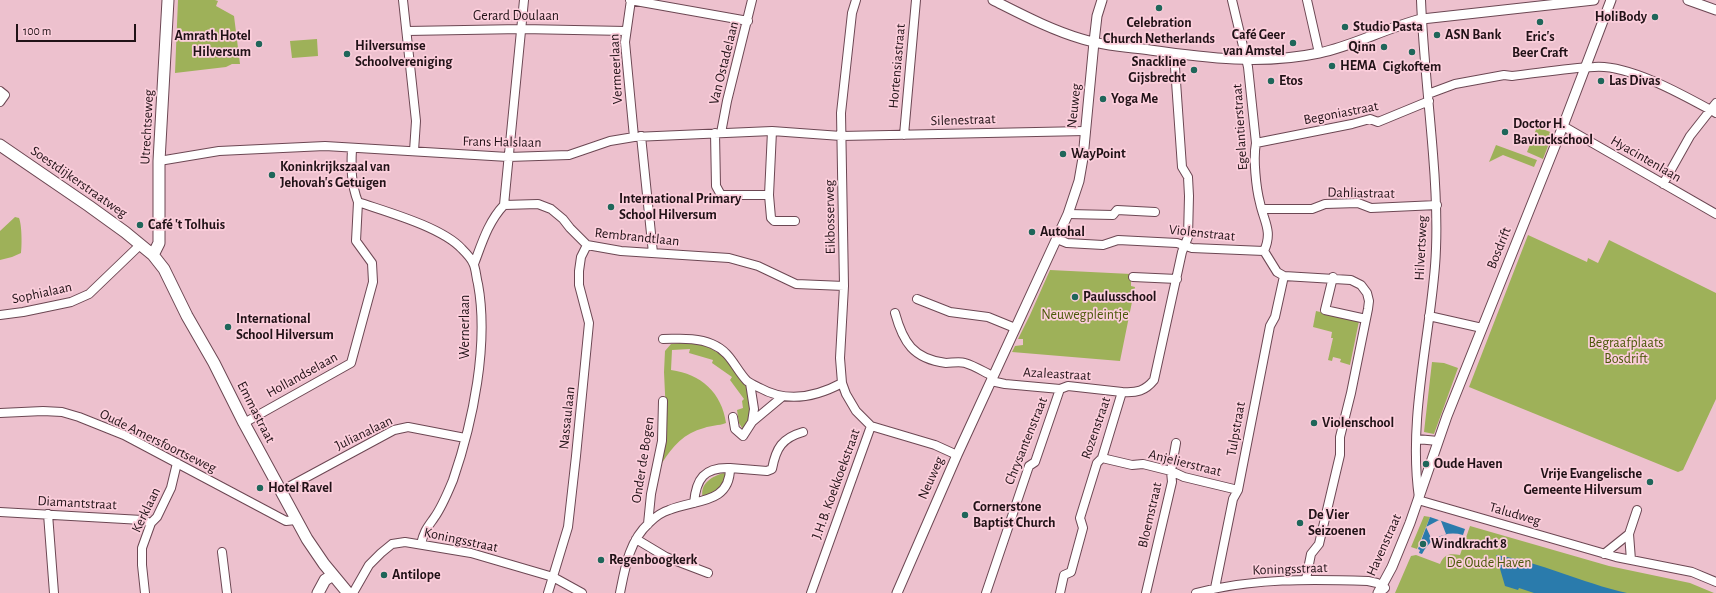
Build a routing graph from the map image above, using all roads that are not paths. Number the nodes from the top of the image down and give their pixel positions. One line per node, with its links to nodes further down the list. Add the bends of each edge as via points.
1 (168, 0): 44 (main road, Utrechtseweg)
2 (403, 0): 21 (street)
3 (524, 0): 19 (street)
4 (631, 0): 18 (street); 20 (street, Vermeerlaan)
5 (752, 0): 18 (street, Van Ostadelaan)
6 (856, 0): 38 (street, Eikbosserweg, via 852,12 841,113)
7 (916, 0): 36 (street, Hortensiastraat)
8 (993, 0): 22 (street, via 1061,31)
9 (1102, 0): 22 (street, Neuweg)
10 (1232, 0): 25 (street, Egelantierstraat)
11 (1307, 0): 24 (street)
12 (1421, 0): 17 (street, Hilvertsweg)
13 (1594, 0): 17 (street)
14 (1611, 0): 26 (street, Bosdrift)
15 (1688, 0): 16 (street)
16 (1716, 10)
17 (1422, 19): 24 (street); 28 (street, Hilvertsweg)
18 (748, 21): 35 (street, Van Ostadelaan)
19 (522, 29): 20 (street, Gerard Doulaan); 21 (street, Gerard Doulaan); 43 (street)
20 (626, 30): 37 (street, Vermeerlaan, via 625,42)
21 (407, 31): 42 (street, via 416,121)
22 (1094, 42): 23 (street); 34 (street, Neuweg)
23 (1174, 53): 25 (street); 58 (street, Rozenstraat, via 1182,167 1188,177 1189,220)
24 (1319, 53): 25 (street, via 1281,59)
25 (1246, 60): 39 (street, Egelantierstraat)
26 (1586, 68): 28 (street, Begoniastraat, via 1504,75 1456,84); 31 (street, Begoniastraat, via 1608,68 1628,72); 32 (street, Bosdrift)
27 (0, 91): 29 (street, via 5,95)
28 (1428, 97): 39 (street, Begoniastraat, via 1378,122 1370,119); 48 (street, Hilvertsweg)
29 (0, 102)
30 (1716, 103): 31 (street)
31 (1713, 111): 45 (street, via 1690,136)
32 (1563, 126): 45 (street, Hyacintenlaan); 74 (street, Bosdrift)
33 (772, 131): 35 (street, Frans Halslaan); 38 (street, Frans Halslaan); 46 (street)
34 (1085, 131): 36 (street, Silenestraat); 52 (street, Neuweg, via 1079,181)
35 (718, 133): 37 (street, Frans Halslaan); 46 (street, Van Ostadelaan, via 716,186 721,195)
36 (904, 135): 38 (street, Silenestraat)
37 (637, 136): 43 (street, Frans Halslaan, via 610,140 569,155); 60 (street, Vermeerlaan)
38 (841, 136): 67 (street, Eikbosserweg)
39 (1256, 143): 50 (street, Egelantierstraat, via 1254,153)
40 (0, 145): 56 (main road, Soestdijkerstraatweg)
41 (352, 149): 42 (street, Frans Halslaan); 44 (street, Frans Halslaan, via 325,146 218,151); 47 (street, via 351,173)
42 (414, 151): 43 (street, Frans Halslaan)
43 (508, 157): 49 (street)
44 (160, 161): 61 (main road, Utrechtseweg, via 159,243)
45 (1663, 184): 53 (street, Hyacintenlaan)
46 (769, 195): 54 (street, via 771,218 774,221)
47 (358, 202): 62 (street, Wernerlaan, via 446,236 462,248); 86 (street, Hollandselaan, via 356,241 372,263 373,282 351,363)
48 (1437, 205): 50 (street, Dahliastraat, via 1370,208 1358,203 1325,204 1312,209); 71 (street, Hilvertsweg, via 1435,266)
49 (504, 206): 57 (street, Rembrandtlaan, via 538,204 551,209); 62 (street, via 496,214 485,234)
50 (1262, 209): 59 (street, Egelantierstraat, via 1268,240)
51 (1154, 212): 52 (street, via 1117,210 1113,215)
52 (1068, 214): 55 (street, Neuweg)
53 (1716, 214)
54 (795, 221)
55 (1057, 239): 58 (street, Violenstraat, via 1067,243 1103,245 1118,240 1177,242); 73 (street, Neuweg)
56 (140, 244): 61 (main road, Emmastraat); 70 (street, Sophialaan, via 89,294 71,302)
57 (587, 245): 60 (street, Rembrandtlaan); 116 (street, Nassaulaan, via 581,257 579,285 589,323 588,346 568,527)
58 (1186, 246): 59 (street, Violenstraat); 66 (street, Rozenstraat, via 1182,252)
59 (1264, 251): 63 (street, via 1276,272)
60 (653, 253): 67 (street, Rembrandtlaan, via 729,258 758,266 796,284)
61 (154, 255): 86 (main road, Emmastraat, via 164,269)
62 (474, 264): 89 (street, Wernerlaan, via 481,318 480,351 474,400)
63 (1284, 276): 65 (street); 98 (street, Tulpstraat, via 1275,317 1270,326)
64 (1133, 278): 66 (street)
65 (1333, 278): 72 (street, via 1351,280 1361,285 1368,301); 72 (street, via 1325,310)
66 (1177, 279): 80 (street, Rozenstraat, via 1154,380 1142,391)
67 (844, 286): 78 (street, Eikbosserweg, via 840,358)
68 (917, 299): 73 (street, via 950,312 988,317)
69 (895, 313): 76 (street, via 900,332 911,348 926,358 947,363 965,363)
70 (0, 315)
71 (1429, 316): 74 (street); 90 (street, Hilvertsweg, via 1420,383)
72 (1366, 319): 117 (street, via 1340,437 1340,455 1319,544 1311,554)
73 (1015, 328): 76 (street, Neuweg)
74 (1482, 328): 91 (street, Bosdrift)
75 (663, 339): 77 (street, via 694,339 711,344 727,353)
76 (992, 378): 79 (street, Azaleastraat, via 1005,384); 93 (street, Neuweg)
77 (750, 383): 81 (street); 85 (street, via 754,409)
78 (842, 383): 81 (street, via 817,393); 87 (street, Eikbosserweg, via 856,411)
79 (1060, 389): 80 (street, Azaleastraat, via 1068,386); 132 (street, Chrysantenstraat, via 1035,462 1029,466)
80 (1122, 392): 94 (street, Rozenstraat)
81 (782, 397): 85 (street)
82 (663, 400): 107 (street, Onder de Bogen, via 662,441 651,494)
83 (0, 413): 95 (street, Oude Amersfoortseweg, via 43,411 74,415 124,435)
84 (733, 417): 85 (street, via 735,429 743,436)
85 (752, 422)
86 (244, 423): 99 (main road, Emmastraat)
87 (871, 426): 93 (street, J.H.B. Koekkoekstraat, via 935,445); 130 (street, J.H.B. Koekkoekstraat)
88 (803, 432): 96 (street, via 793,435 781,444 774,456 772,469 767,471)
89 (465, 438): 99 (street, Julianalaan, via 408,427 394,430); 110 (street, Wernerlaan, via 453,480 445,499 423,532)
90 (1417, 439): 91 (street); 100 (street, Hilvertsweg)
91 (1438, 441): 100 (street, Bosdrift)
92 (1176, 443): 97 (street, Bloemstraat)
93 (957, 455): 131 (street, Neuweg)
94 (1102, 458): 97 (street, Anjelierstraat); 133 (street, Rozenstraat, via 1097,462 1080,518 1082,528 1071,572 1064,575)
95 (177, 464): 105 (street, Oude Amersfoortseweg, via 286,521); 106 (street, Kerklaan, via 171,488 157,517)
96 (730, 468): 101 (street, via 727,486 718,495); 101 (street, via 709,471 700,479 695,488)
97 (1171, 471): 98 (street, Anjelierstraat, via 1184,478); 134 (street, Bloemstraat, via 1172,482)
98 (1238, 490): 119 (street, Tulpstraat, via 1233,499)
99 (281, 491): 105 (main road, Emmastraat)
100 (1417, 502): 112 (street, Taludweg); 120 (street, Havenstraat)
101 (694, 503): 107 (street, via 668,510)
102 (1637, 510): 108 (street)
103 (0, 512): 104 (street, Diamantstraat)
104 (48, 514): 106 (street, Diamantstraat); 121 (street)
105 (296, 520): 115 (main road, Emmastraat)
106 (151, 522): 122 (street, Kerklaan, via 142,548)
107 (648, 524): 109 (street)
108 (1629, 534): 112 (street); 113 (street)
109 (636, 539): 114 (street, via 666,557); 129 (street, via 630,552)
110 (421, 544): 116 (street, Koningsstraat, via 472,553); 126 (street, Koningsstraat, via 398,543 387,548 369,565)
111 (222, 552): 123 (street)
112 (1604, 554): 113 (street, Taludweg)
113 (1631, 560): 118 (street, Taludweg, via 1687,571)
114 (708, 573)
115 (333, 575): 124 (main road, via 325,580); 125 (main road, Emmastraat)
116 (553, 576): 127 (street, Nassaulaan); 128 (street, Koningsstraat)
117 (1306, 579): 119 (street, Koningsstraat); 120 (street, Koningsstraat, via 1377,583)
118 (1716, 582)
119 (1215, 588): 135 (street, Koningsstraat)
120 (1382, 590)
121 (54, 593)
122 (144, 593)
123 (227, 593)
124 (318, 593)
125 (348, 593)
126 (353, 593)
127 (548, 593)
128 (582, 593)
129 (620, 593)
130 (811, 593)
131 (897, 593)
132 (986, 593)
133 (1060, 593)
134 (1146, 593)
135 (1196, 593)

